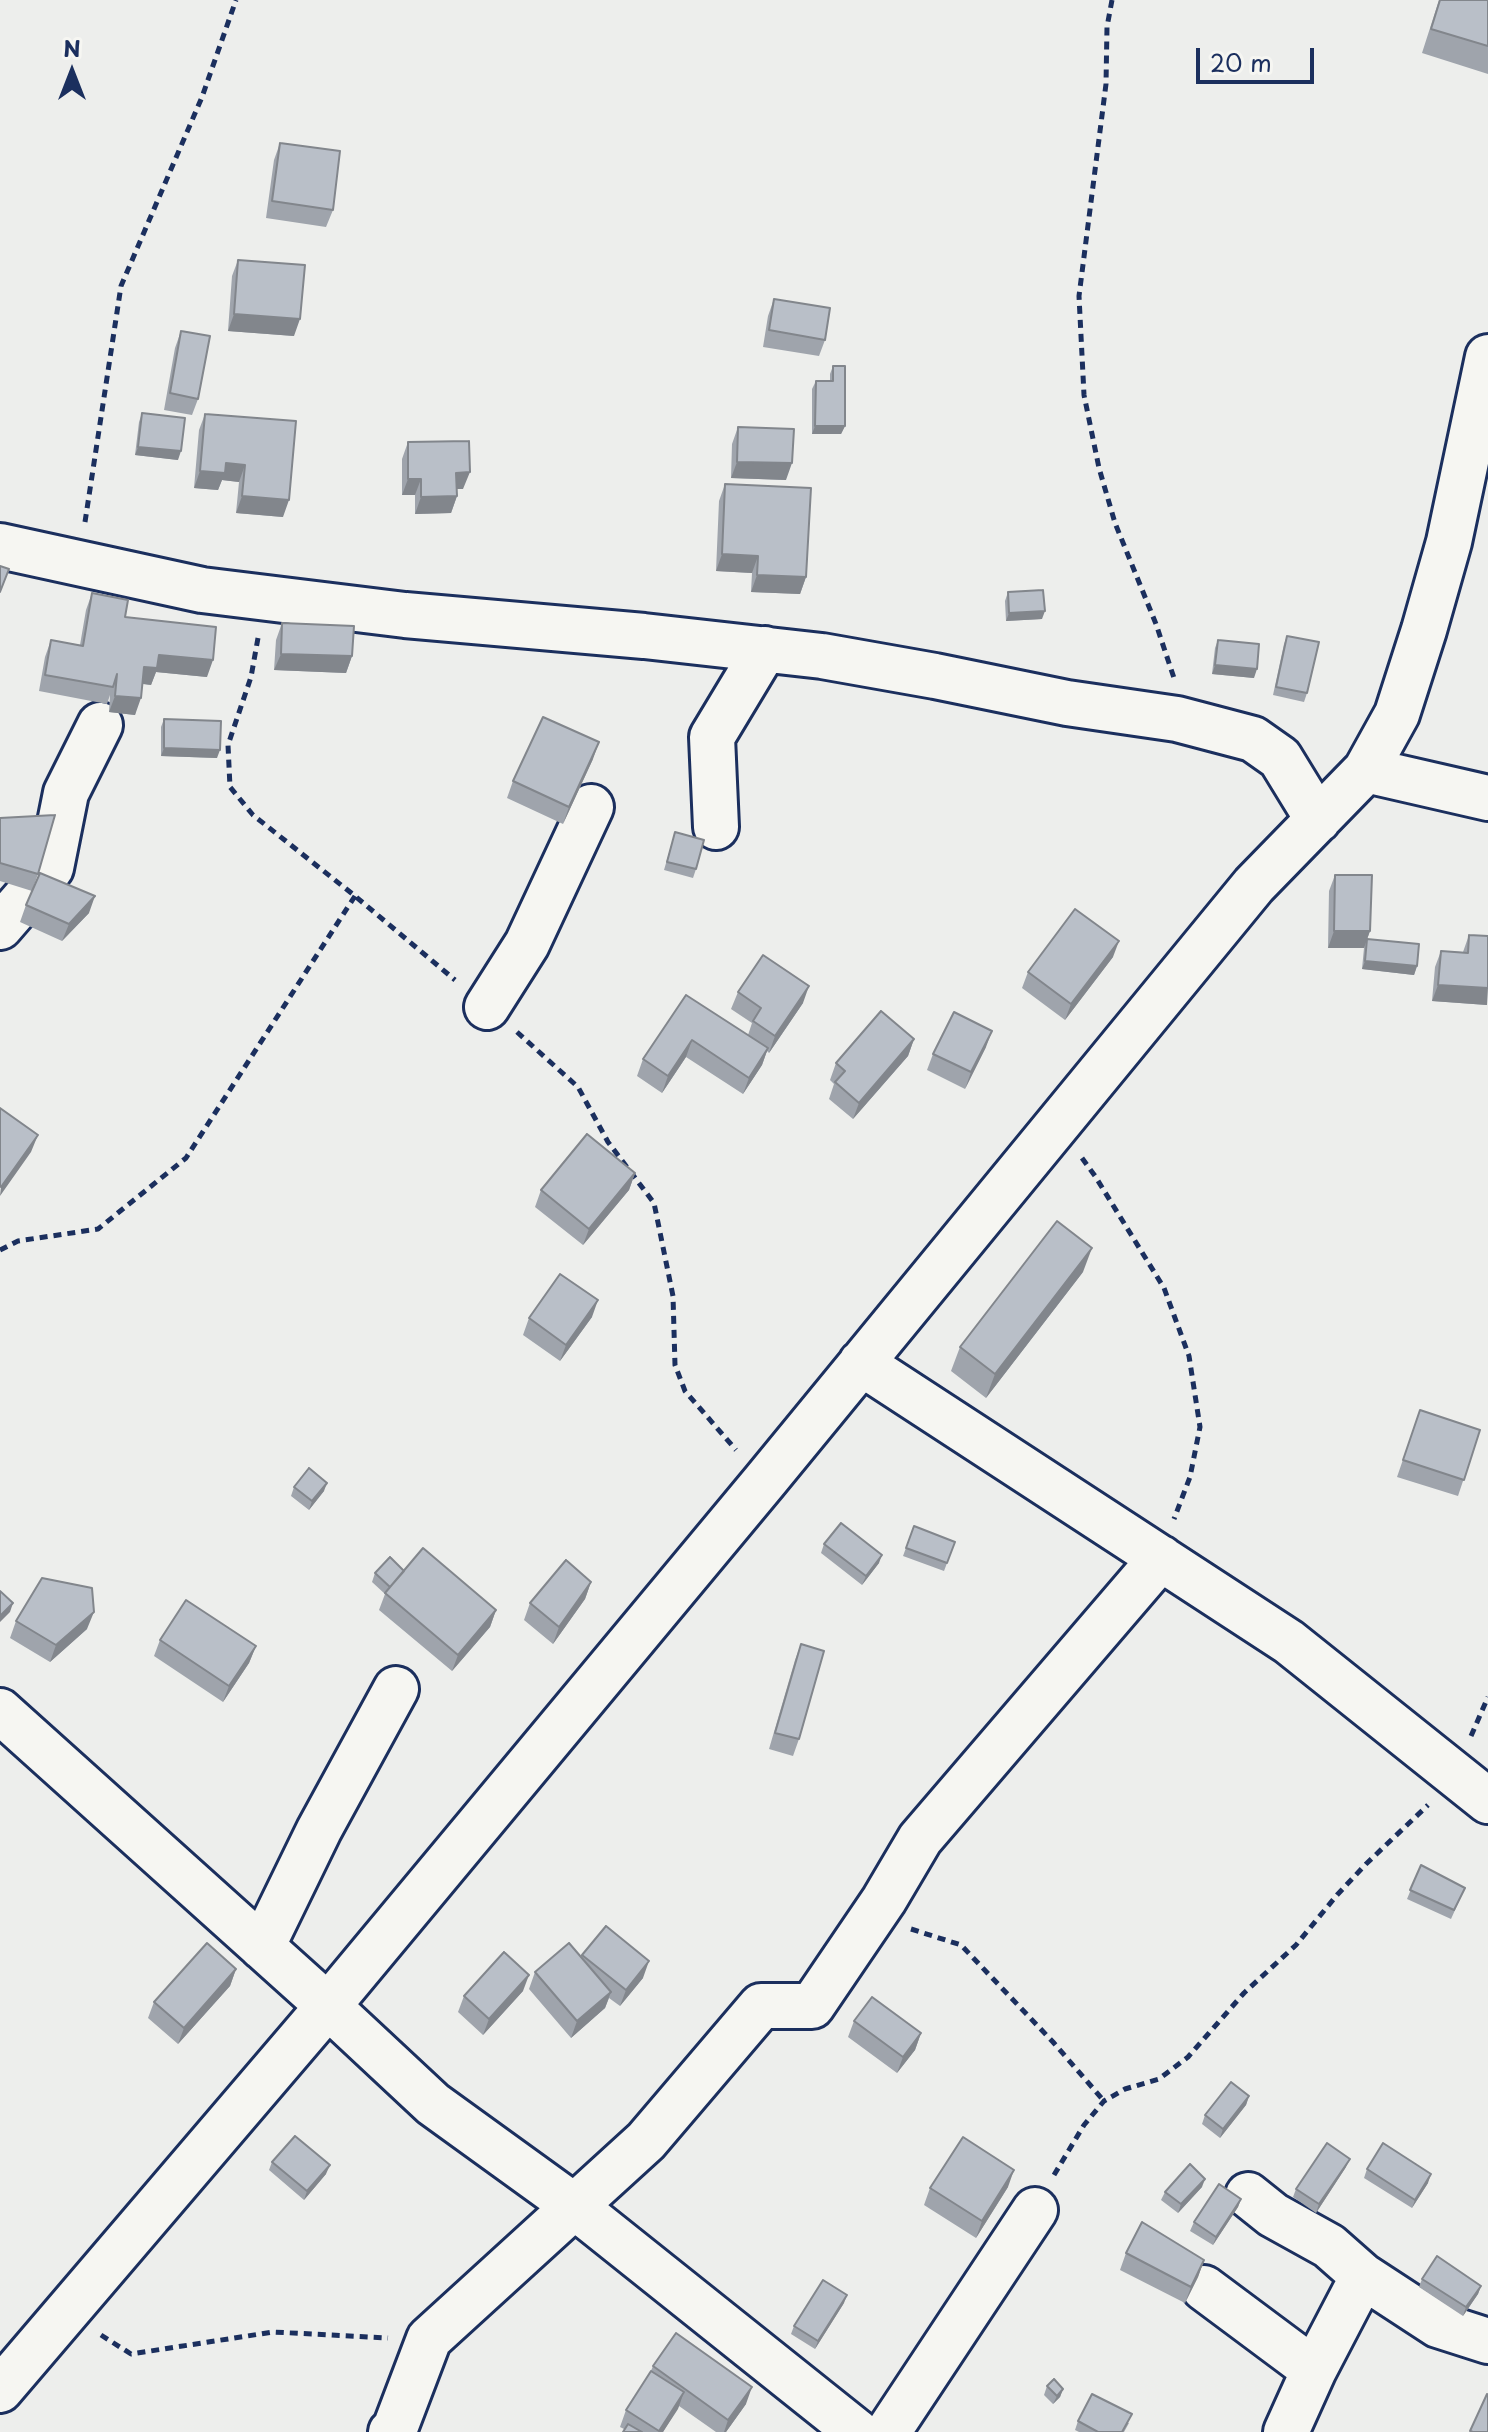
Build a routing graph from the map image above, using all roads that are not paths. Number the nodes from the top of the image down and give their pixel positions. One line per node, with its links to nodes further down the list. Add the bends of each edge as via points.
1 (1488, 357): 2 (street)
2 (1477, 471): 6 (street, via 1449,542 1397,714)
3 (0, 546): 4 (street, via 202,590)
4 (765, 649): 9 (street, via 1184,721 1253,739 1280,758); 10 (street, via 712,737)
5 (100, 725): 11 (street, via 66,793 51,868)
6 (1366, 770): 7 (street); 9 (street)
7 (1488, 798)
8 (591, 807): 12 (street, via 527,944)
9 (1318, 820): 13 (street, via 1254,885)
10 (716, 827)
11 (0, 927)
12 (487, 1007)
13 (861, 1363): 14 (street); 19 (street)
14 (1161, 1558): 17 (street, via 1289,1642); 21 (street, via 920,1839 812,2006 761,2006 646,2141)
15 (396, 1689): 18 (street)
16 (0, 1711): 18 (street)
17 (1472, 1788)
18 (262, 1947): 19 (street)
19 (328, 2006): 21 (street, via 433,2104); 27 (street)
20 (1248, 2195): 23 (street, via 1329,2246)
21 (574, 2206): 28 (street, via 429,2339); 29 (street)
22 (1035, 2210): 30 (street)
23 (1363, 2276): 25 (street, via 1438,2325); 26 (street)
24 (1204, 2288): 26 (street)
25 (1488, 2341)
26 (1314, 2370): 31 (street)
27 (0, 2390)
28 (391, 2432)
29 (857, 2432)
30 (888, 2432)
31 (1286, 2432)

